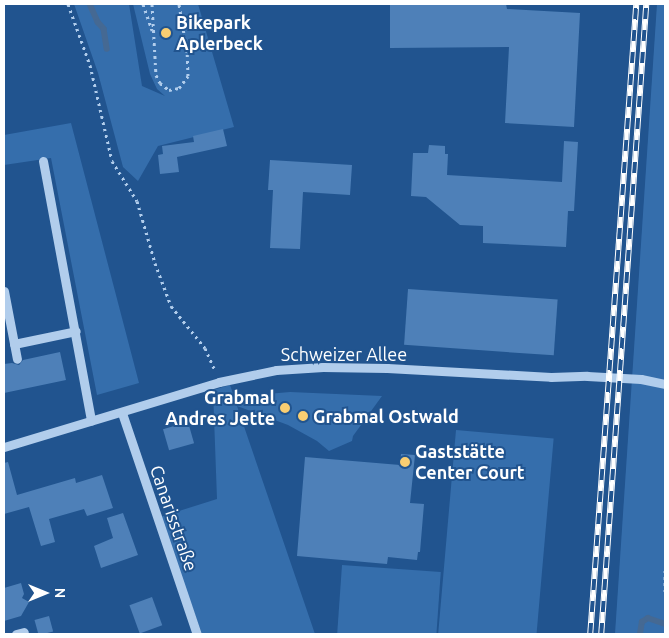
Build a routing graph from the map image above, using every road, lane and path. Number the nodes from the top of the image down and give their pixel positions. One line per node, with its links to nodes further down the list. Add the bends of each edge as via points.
1 (68, 4): 11 (path, via 90,65 112,161 137,201 154,263 171,306 205,348)
2 (143, 4): 5 (path)
3 (152, 4): 5 (path)
4 (180, 4): 5 (path, via 188,76 180,88 169,90 160,83 156,75)
5 (153, 36)
6 (43, 162): 8 (street)
7 (4, 291): 9 (street)
8 (76, 331): 9 (street); 14 (street)
9 (14, 344): 10 (street)
10 (17, 360)
11 (219, 382): 12 (street, Schweizer Allee, via 276,370 323,367 551,378 587,376); 13 (street, Schweizer Allee)
12 (665, 384)
13 (122, 412): 14 (street, Schweizer Allee); 18 (street, Canarisstraße)
14 (91, 422): 15 (street, Schweizer Allee)
15 (4, 447)
16 (665, 570): 17 (path)
17 (665, 593)
18 (197, 634)

